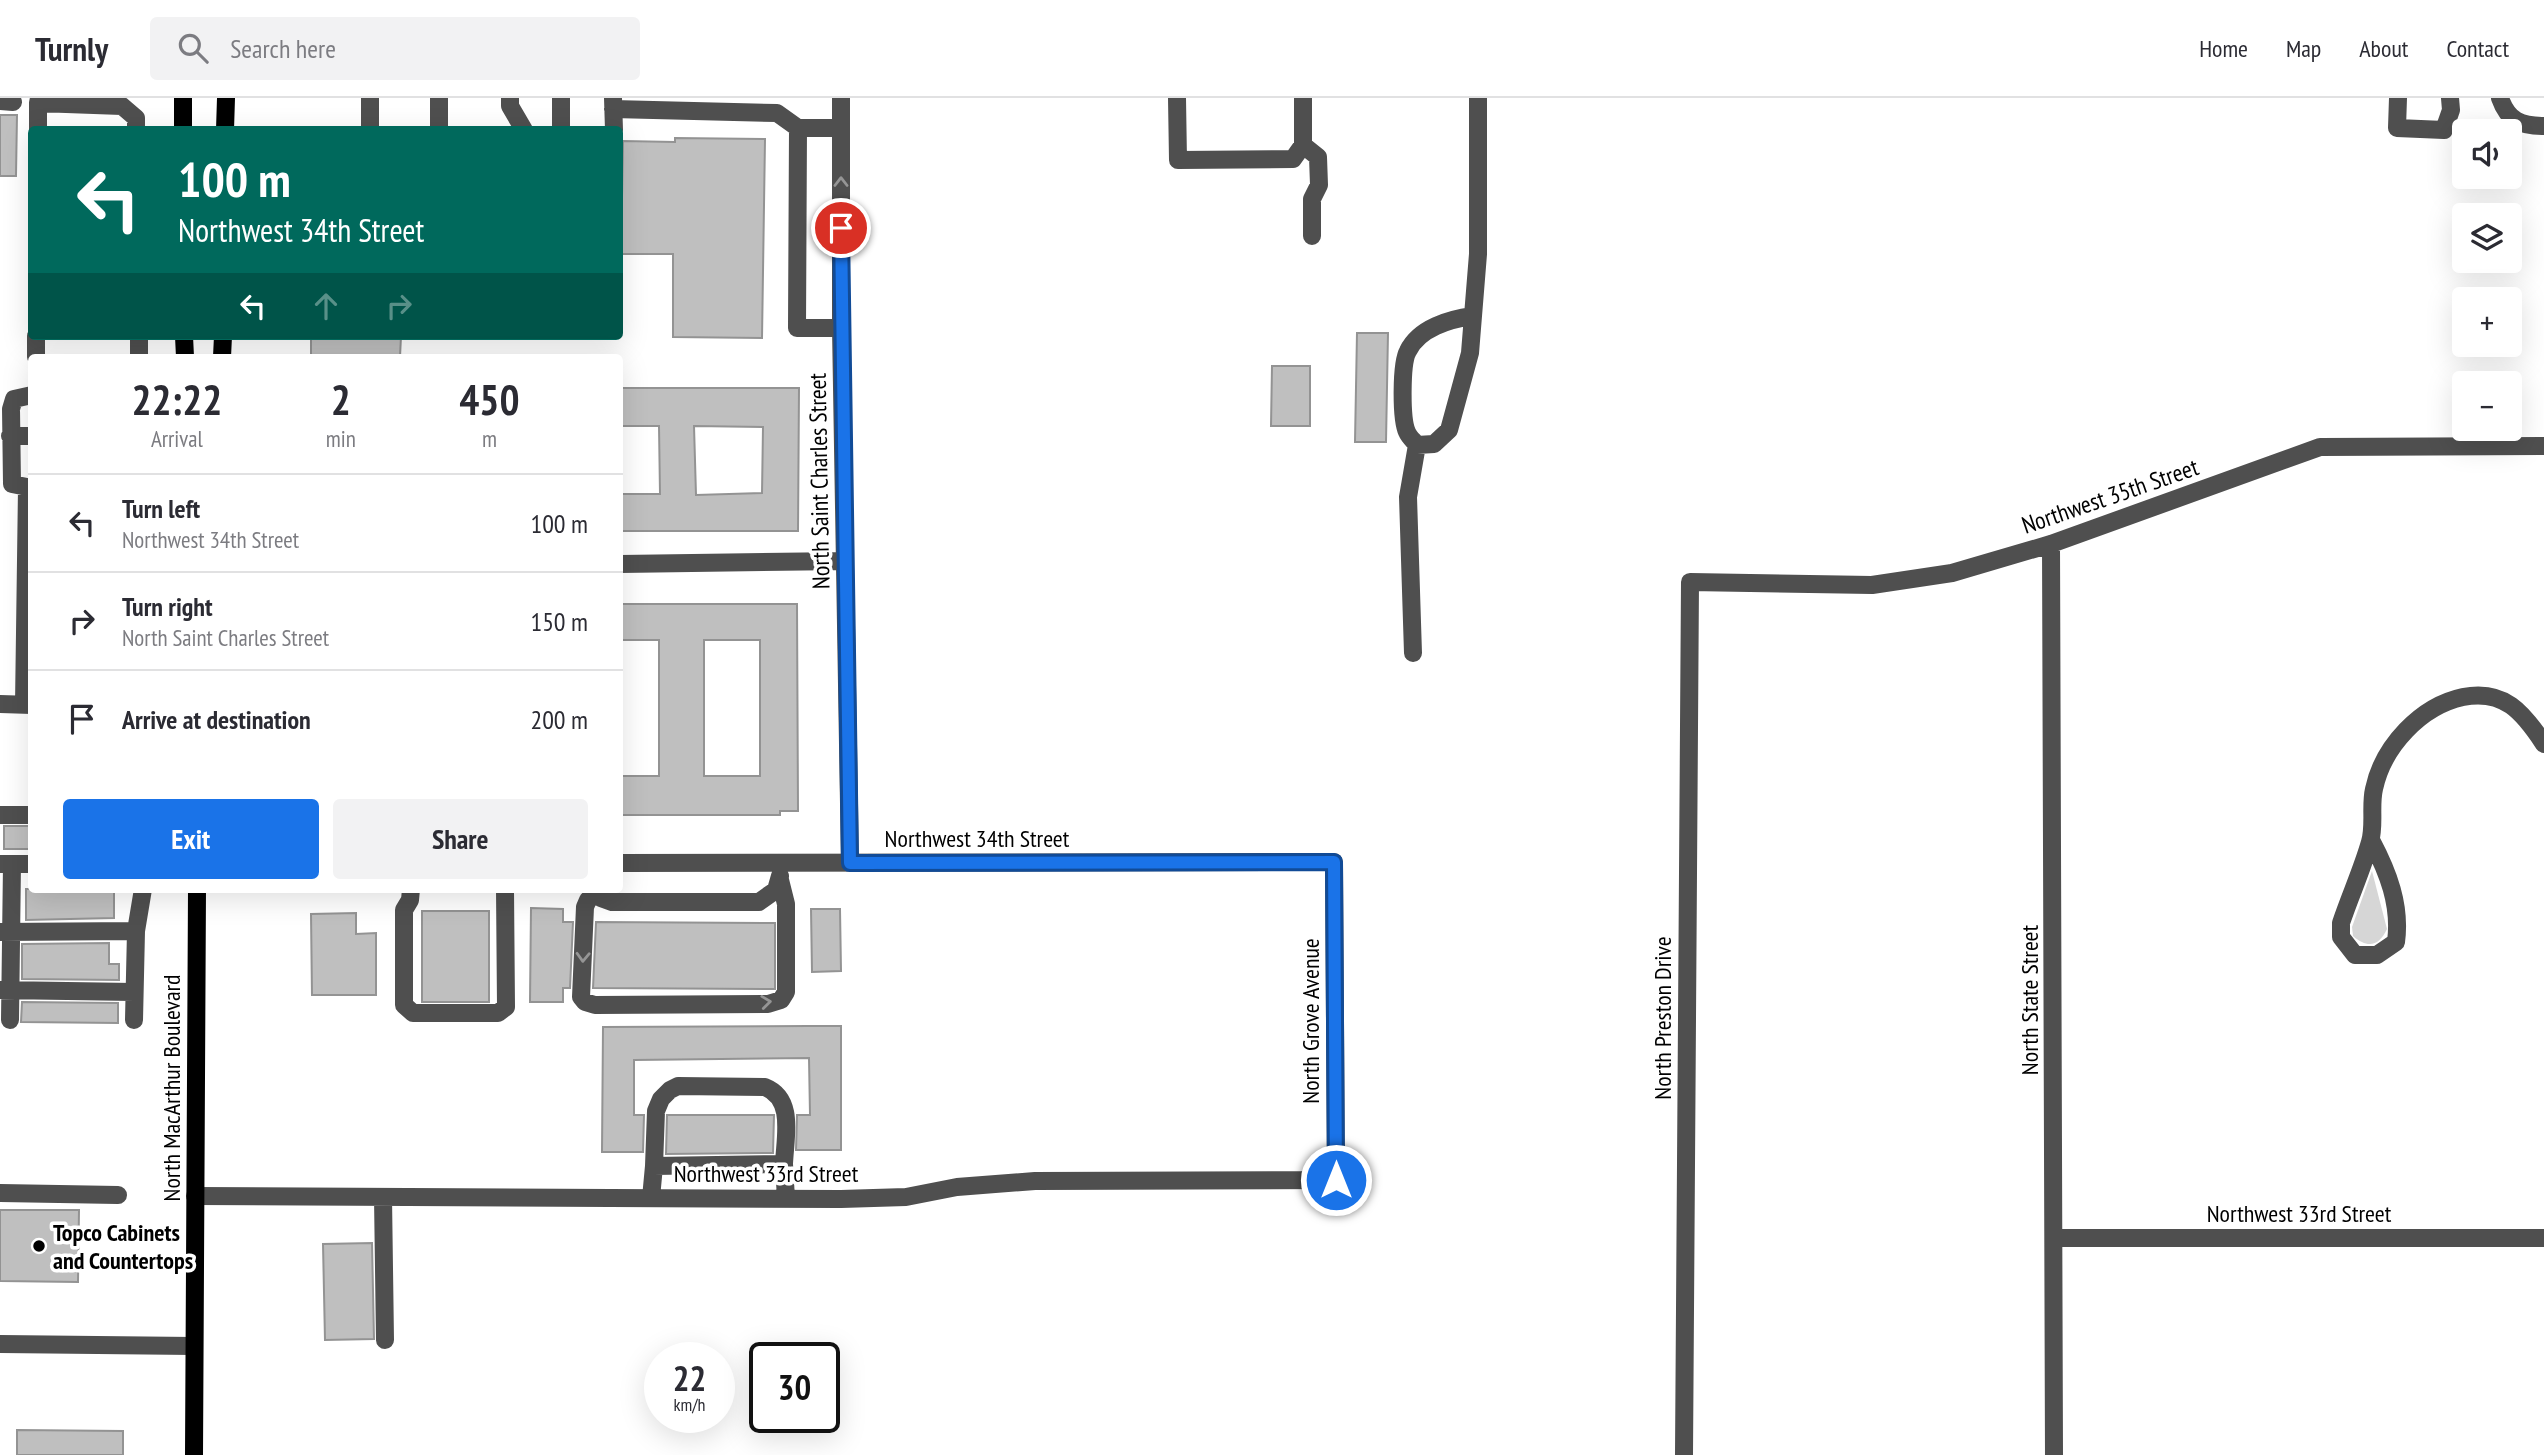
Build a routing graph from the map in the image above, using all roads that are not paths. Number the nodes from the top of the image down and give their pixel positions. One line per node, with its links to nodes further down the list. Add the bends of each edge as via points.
1 (183, 98): 20 (main road)
2 (226, 98): 21 (main road)
3 (370, 98): 22 (street)
4 (439, 98): 23 (street)
5 (510, 98): 24 (street)
6 (561, 98): 25 (street)
7 (841, 98): 29 (street, North Saint Charles Street)
8 (1177, 98): 30 (street, via 1178,160 1293,159)
9 (1303, 98): 30 (street)
10 (1478, 98): 32 (street, via 1478,254)
11 (2398, 98): 12 (street, via 2397,128 2444,131)
12 (2450, 98)
13 (2500, 98): 27 (street, via 2510,118 2526,126)
14 (39, 100): 15 (street); 18 (street)
15 (94, 101): 19 (street, via 131,111)
16 (613, 104): 17 (street); 26 (street)
17 (694, 105): 28 (street, via 777,113)
18 (38, 126)
19 (136, 126)
20 (183, 126)
21 (225, 126)
22 (370, 126)
23 (439, 126)
24 (522, 126)
25 (561, 126)
26 (614, 126)
27 (2544, 127)
28 (798, 128): 29 (street); 33 (street, via 797,328)
29 (841, 128): 33 (street, North Saint Charles Street, one-way to 29)
30 (1303, 145): 31 (street, via 1318,158)
31 (1312, 236)
32 (1473, 316): 37 (street, via 1470,353 1448,430 1434,444); 37 (street, via 1454,318 1426,332 1407,351 1402,399 1406,431)
33 (841, 328): 41 (street, North Saint Charles Street)
34 (28, 397): 35 (street, via 14,399)
35 (10, 436): 36 (street); 39 (street, via 12,484)
36 (28, 436)
37 (1417, 445): 44 (street, via 1408,497)
38 (2544, 446): 40 (street, Northwest 35th Street, via 2320,447)
39 (28, 488)
40 (2051, 544): 43 (street, Northwest 35th Street, via 1952,573 1872,585); 78 (street, North State Street)
41 (845, 561): 42 (street); 53 (street, North Saint Charles Street)
42 (623, 565)
43 (1690, 582): 84 (street, North Preston Drive)
44 (1413, 653)
45 (0, 704): 46 (street)
46 (28, 705)
47 (2544, 744): 50 (street, via 2510,703 2483,693 2446,701 2418,719 2392,747 2374,788)
48 (0, 815): 49 (street)
49 (28, 815)
50 (2371, 839): 50 (street, via 2341,923 2341,937 2355,955 2377,955 2396,942 2399,923 2386,868)
51 (1334, 862): 53 (street, Northwest 34th Street); 71 (street, North Grove Avenue)
52 (623, 863): 56 (street, Northwest 34th Street)
53 (850, 863): 56 (street, Northwest 34th Street)
54 (6, 864): 55 (street); 64 (street)
55 (28, 864)
56 (780, 872): 61 (street, one-way to 56, via 585,907 581,997 586,1002 768,1004 781,1000 788,980 786,904); 62 (street, via 776,890 759,902 612,902)
57 (142, 893): 63 (street)
58 (197, 893): 74 (main road, North MacArthur Boulevard)
59 (411, 893): 60 (street, via 404,910 404,1004 413,1013 498,1013 506,1007)
60 (505, 893)
61 (593, 893)
62 (596, 893)
63 (136, 931): 64 (street); 66 (street)
64 (6, 932): 65 (street)
65 (5, 990): 66 (street); 67 (street)
66 (134, 992): 68 (street)
67 (10, 1020)
68 (134, 1020)
69 (784, 1164): 70 (street); 70 (street, via 785,1108 775,1091 678,1086 661,1099 656,1111); 77 (street)
70 (654, 1166): 76 (street)
71 (1336, 1180): 77 (street, Northwest 33rd Street, via 1035,1181 906,1196)
72 (0, 1193): 73 (street)
73 (118, 1195)
74 (195, 1196): 75 (street, Northwest 33rd Street); 82 (main road, North MacArthur Boulevard)
75 (383, 1197): 76 (street, Northwest 33rd Street); 80 (street)
76 (651, 1198): 77 (street, Northwest 33rd Street)
77 (786, 1199)
78 (2054, 1238): 79 (street, Northwest 33rd Street); 85 (street, North State Street)
79 (2544, 1238)
80 (385, 1340)
81 (0, 1344): 82 (street)
82 (194, 1346): 83 (main road, North MacArthur Boulevard)
83 (194, 1455)
84 (1684, 1455)
85 (2054, 1455)

